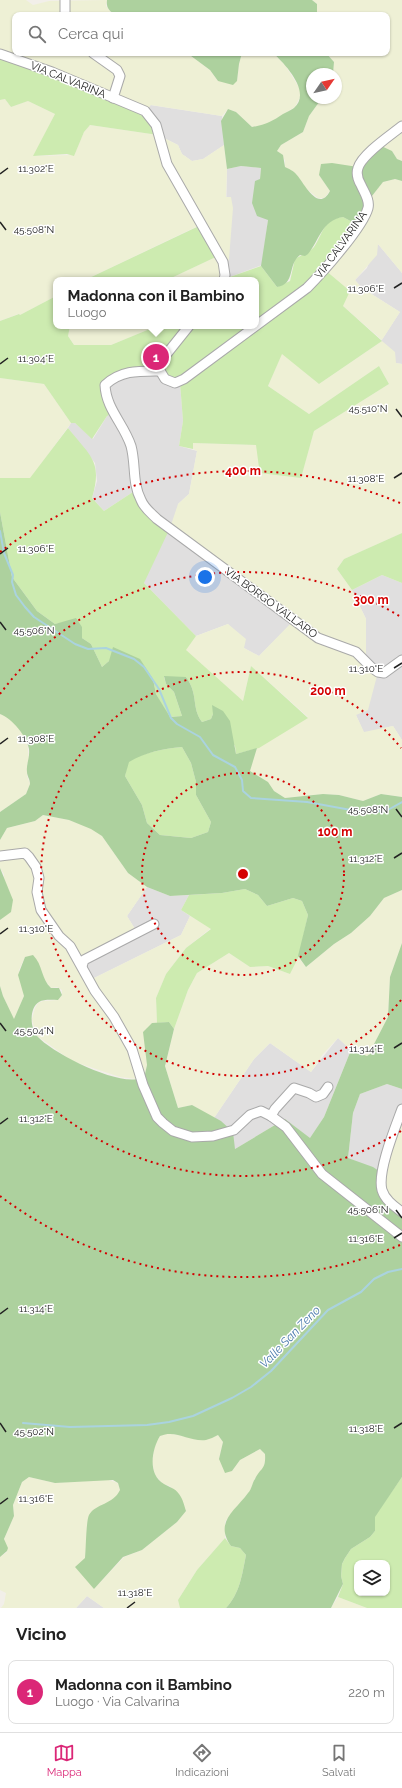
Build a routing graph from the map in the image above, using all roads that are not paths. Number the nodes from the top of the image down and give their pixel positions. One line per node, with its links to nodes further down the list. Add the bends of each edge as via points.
1 (65, 0): 2 (street)
2 (65, 12)
3 (0, 54): 5 (street, VIA CALVARINA, via 52,72)
4 (97, 56): 5 (street, VIA CALVARINA, via 117,70 120,76)
5 (113, 98): 7 (street, VIA CALVARINA, via 145,111 156,125 167,164 223,262)
6 (402, 126): 8 (street, VIA CALVARINA, via 365,157 358,167 357,178 368,201 368,207 358,225 325,270 307,288)
7 (225, 277)
8 (259, 324)
9 (187, 329): 11 (street, via 161,361)
10 (252, 329): 11 (street, VIA CALVARINA, via 184,379 175,383 165,379)
11 (160, 371): 12 (street, VIA BORGO VALLARO, via 139,370 114,376 105,385 105,397 131,445 136,490 144,506 157,519 318,638 356,652 378,672 384,673)
12 (402, 660)
13 (0, 856): 15 (street, via 24,853 29,857 39,878 37,892 41,910 59,936 70,946)
14 (154, 924): 15 (street, via 84,960)
15 (82, 966): 18 (street, via 132,1049 143,1085 157,1117 172,1131 192,1138 213,1136 234,1130 250,1115 261,1112)
16 (328, 1087): 18 (street, via 316,1097 294,1088)
17 (402, 1109): 19 (street, via 381,1179 382,1191 388,1202)
18 (272, 1116): 20 (street, via 286,1127 322,1174)
19 (402, 1212)
20 (401, 1236)

